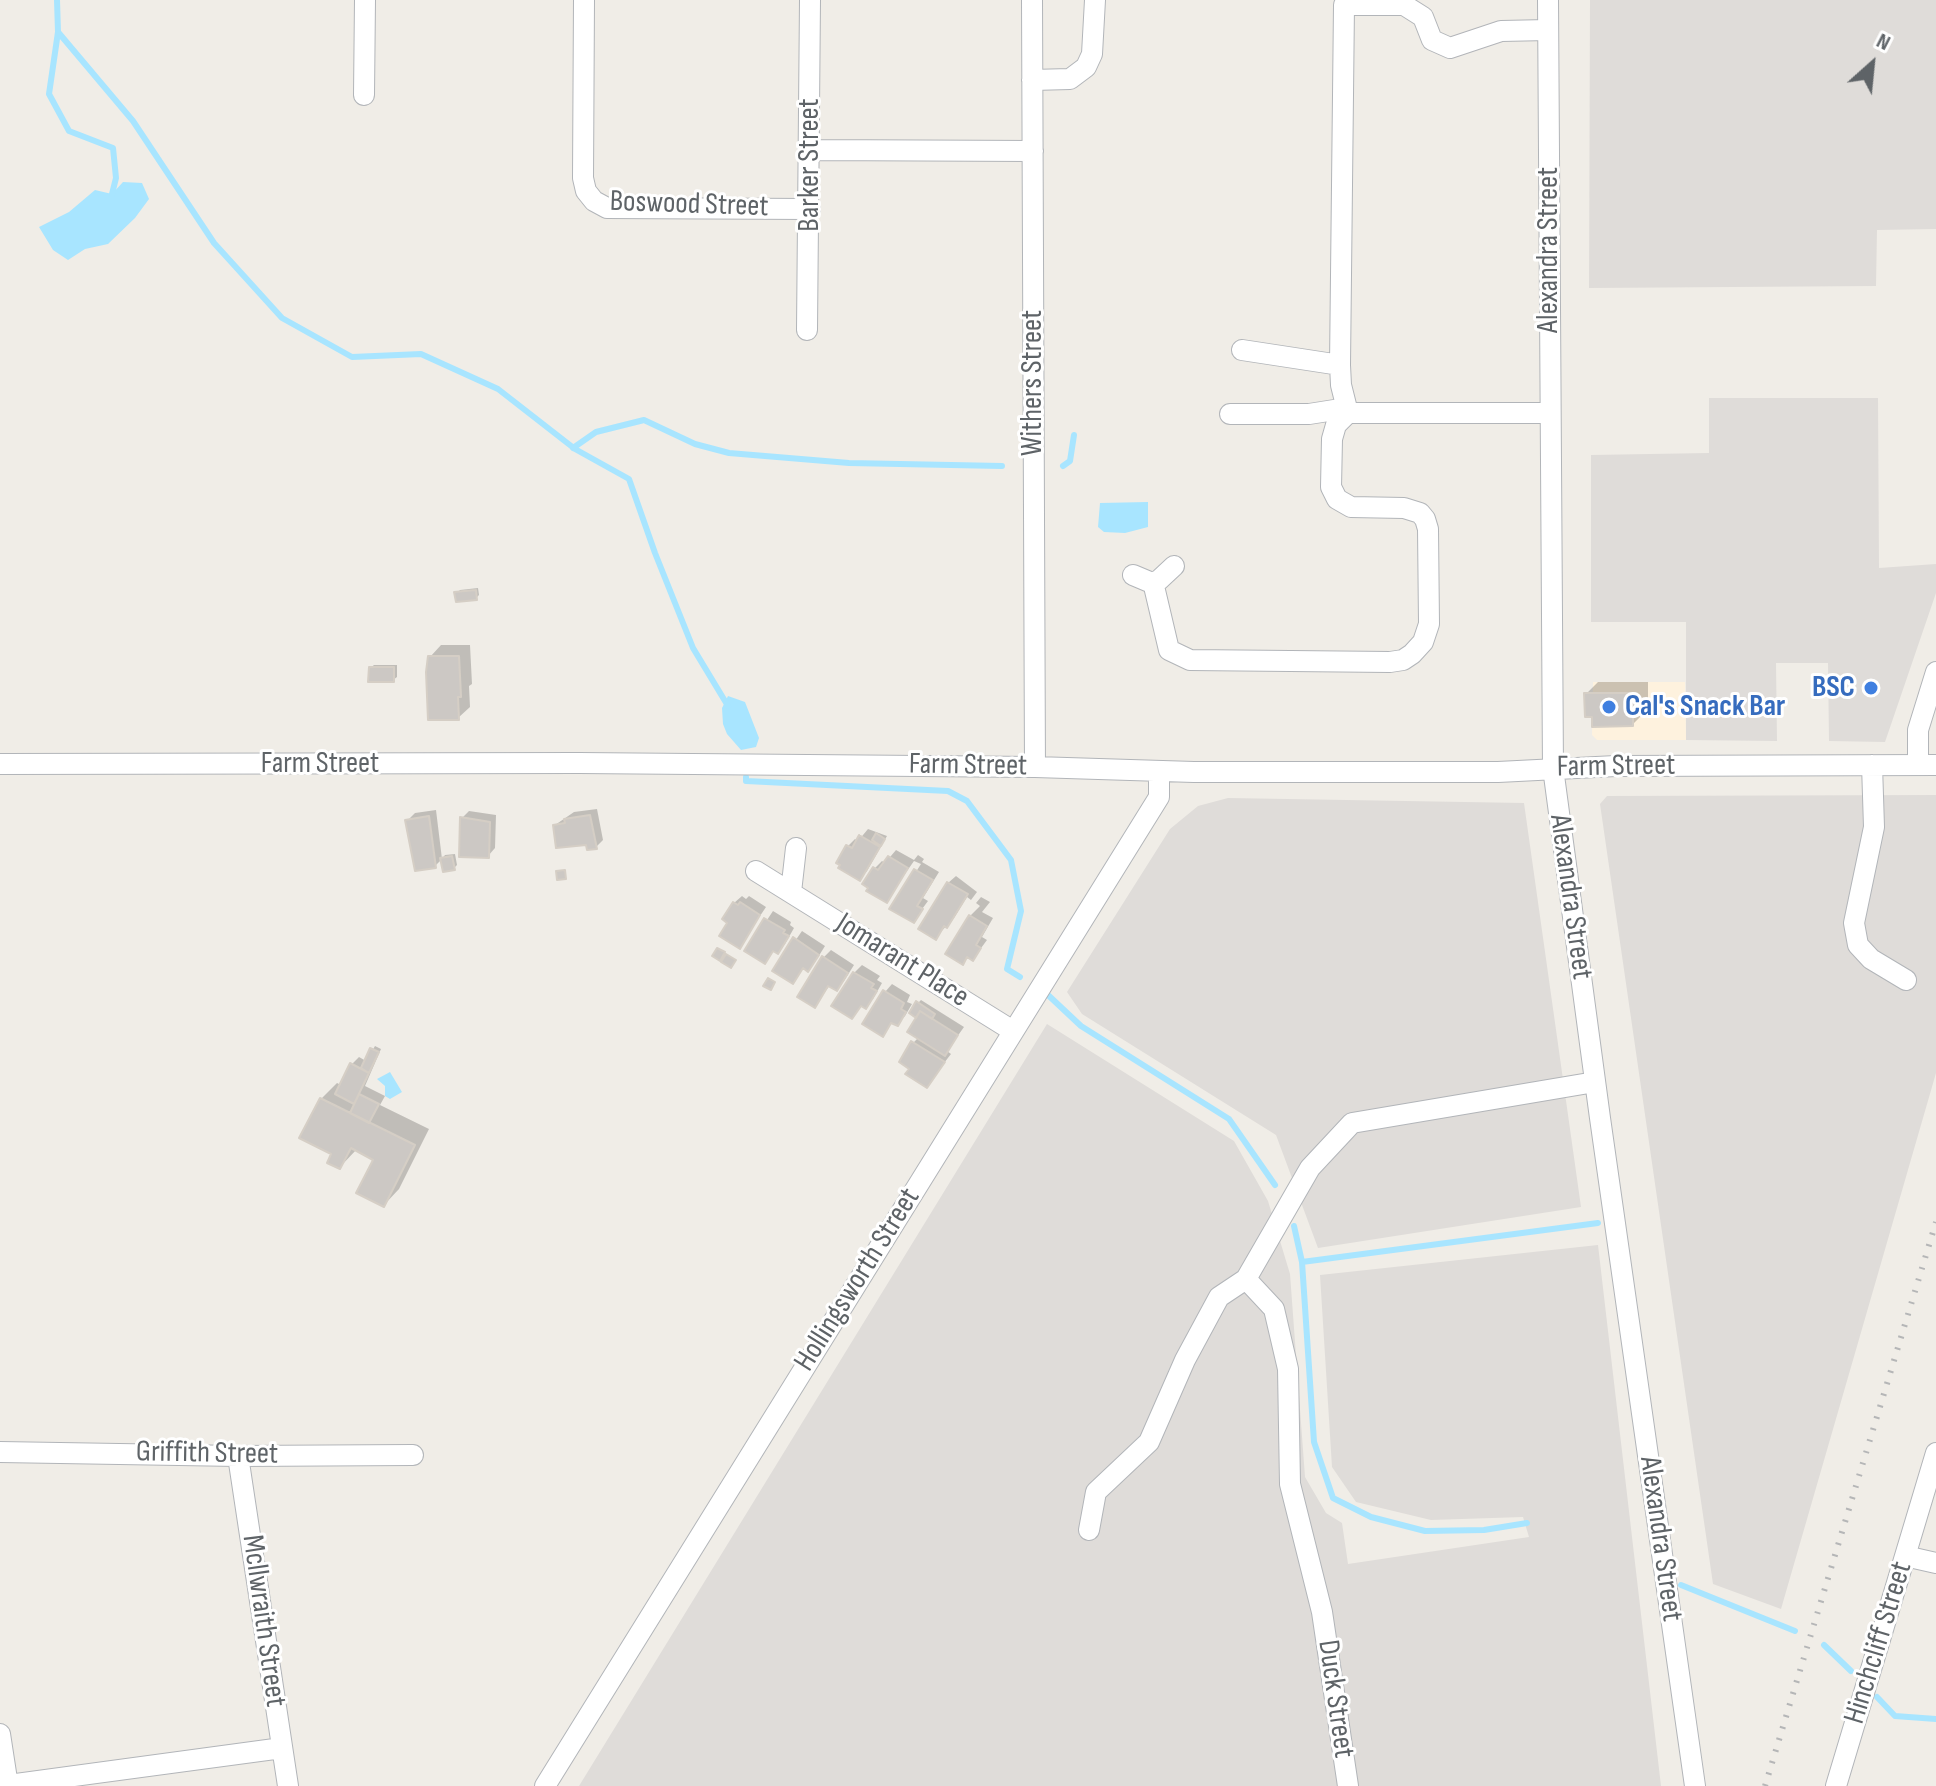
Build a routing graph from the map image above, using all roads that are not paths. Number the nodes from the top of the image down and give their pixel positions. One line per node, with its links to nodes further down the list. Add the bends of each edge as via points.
1 (365, 0): 9 (street)
2 (584, 0): 12 (street, Boswood Street, via 583,178 594,201 607,208)
3 (810, 0): 10 (street, Barker Street)
4 (1032, 0): 8 (street, Withers Street)
5 (1548, 0): 7 (street, Alexandra Street)
6 (1095, 4): 8 (street, via 1092,54 1086,67 1070,79)
7 (1548, 30): 15 (street, via 1501,31 1450,48 1432,40 1427,22 1404,5 1344,5); 17 (street, Alexandra Street)
8 (1032, 80): 11 (street, Withers Street)
9 (364, 95)
10 (811, 150): 11 (street); 12 (street, Barker Street)
11 (1033, 151): 26 (street, Withers Street)
12 (810, 209): 13 (street, Barker Street)
13 (807, 330)
14 (1242, 350): 15 (street)
15 (1340, 365): 16 (street)
16 (1348, 411): 17 (street); 18 (street); 21 (street, via 1332,439 1331,487 1337,499 1351,507 1413,509 1428,529 1429,624 1412,654 1390,662 1190,660 1169,650)
17 (1550, 413): 27 (street, Alexandra Street)
18 (1230, 414)
19 (1174, 566): 21 (street)
20 (1133, 575): 21 (street)
21 (1153, 582)
22 (1936, 672): 25 (street, via 1918,730)
23 (0, 764): 26 (street, Farm Street)
24 (1872, 765): 25 (street, Farm Street); 27 (street, Farm Street); 32 (street, via 1874,827 1854,923 1858,945)
25 (1927, 765)
26 (1035, 767): 28 (street, Farm Street)
27 (1553, 768): 28 (street, Farm Street); 34 (street, Alexandra Street)
28 (1159, 771): 33 (street, Hollingsworth Street, via 1159,797)
29 (796, 848): 31 (street)
30 (756, 871): 31 (street, Jomarant Place)
31 (791, 892): 33 (street, Jomarant Place)
32 (1906, 980)
33 (1013, 1031): 47 (street, Hollingsworth Street)
34 (1595, 1082): 35 (street, via 1352,1123 1310,1168); 49 (street, Alexandra Street)
35 (1246, 1279): 40 (street, via 1219,1297 1149,1442 1096,1492); 48 (street, Duck Street, via 1274,1309 1288,1369 1290,1484 1322,1612)
36 (0, 1452): 39 (street, Griffith Street)
37 (1936, 1453): 41 (street, Hinchcliff Street)
38 (413, 1455): 39 (street, Griffith Street)
39 (238, 1456): 44 (street, Mcllwraith Street)
40 (1089, 1530)
41 (1905, 1556): 42 (street); 50 (street, Hinchcliff Street)
42 (1936, 1563)
43 (0, 1734): 45 (street)
44 (282, 1748): 45 (street); 46 (street, Mcllwraith Street)
45 (5, 1786)
46 (288, 1786)
47 (545, 1786)
48 (1348, 1786)
49 (1695, 1786)
50 (1836, 1786)

